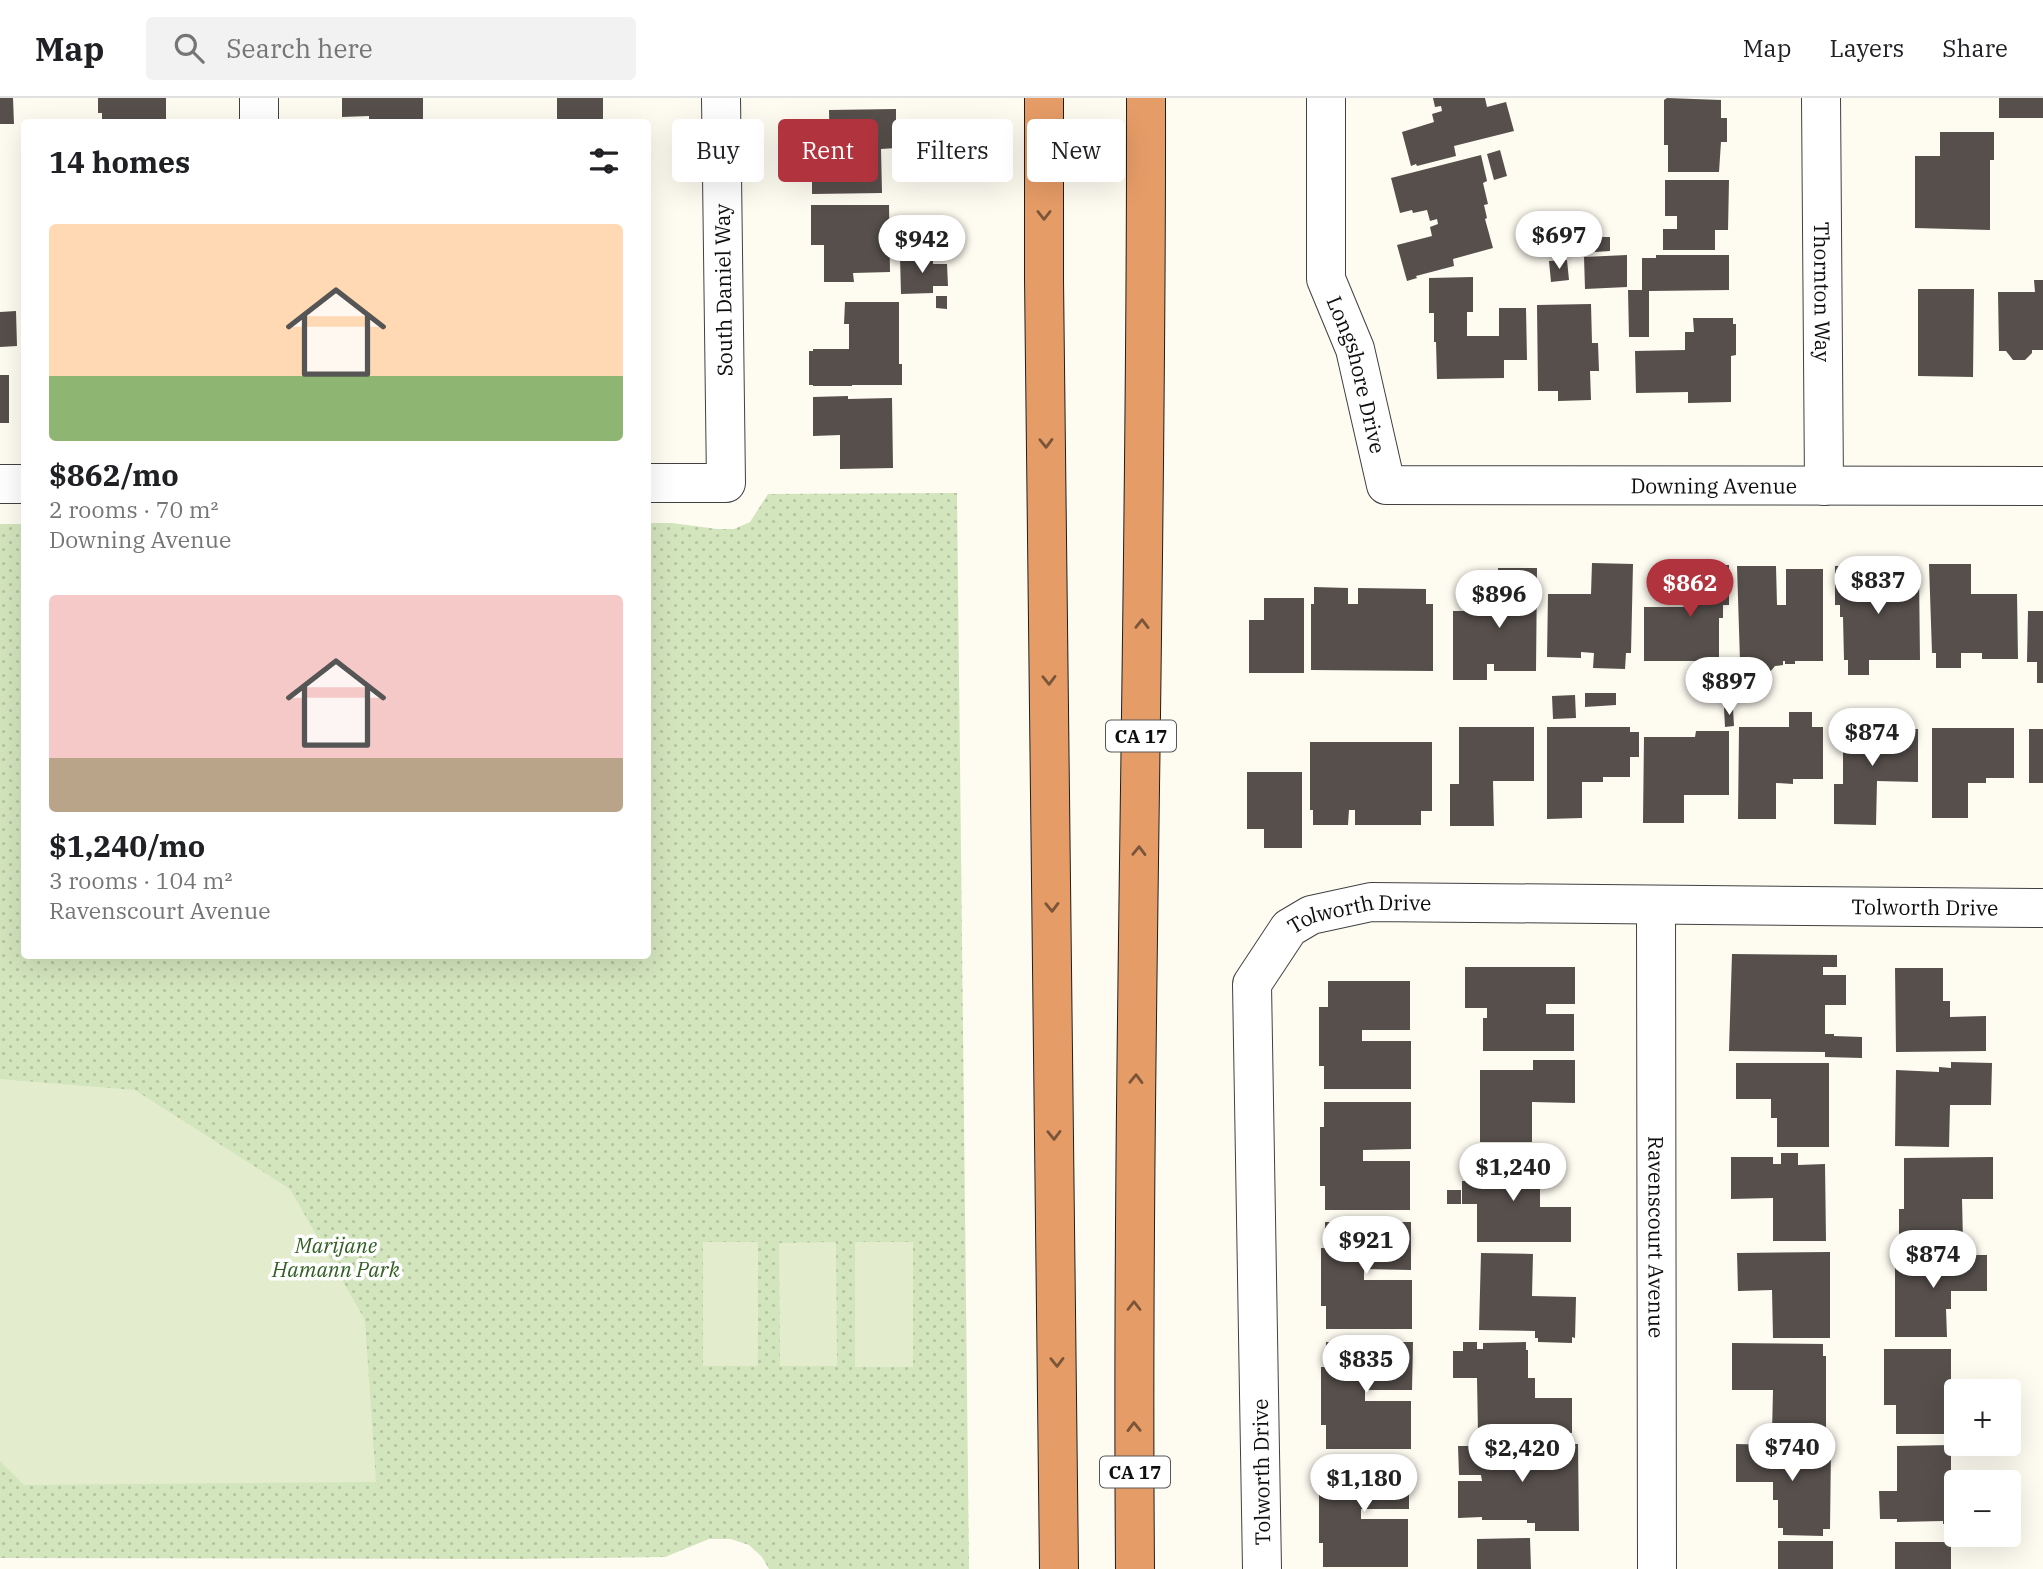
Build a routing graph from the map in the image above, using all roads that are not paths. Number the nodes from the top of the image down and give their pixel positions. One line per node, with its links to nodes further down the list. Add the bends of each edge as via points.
1 (259, 98): 7 (street)
2 (721, 98): 8 (street, South Daniel Way, via 726,483)
3 (1044, 98): 16 (highway, one-way to 16)
4 (1146, 98): 17 (highway, CA 17, one-way to 4, via 1134,1234)
5 (1326, 98): 11 (street, Longshore Drive, via 1326,279 1355,349)
6 (1821, 98): 12 (street, Thornton Way)
7 (259, 119)
8 (651, 483)
9 (0, 484): 10 (street)
10 (21, 484)
11 (1386, 485): 12 (street, Downing Avenue)
12 (1824, 486): 13 (street, Downing Avenue)
13 (2043, 486)
14 (1656, 905): 15 (street, Tolworth Drive); 18 (street, Tolworth Drive, via 1371,902 1311,915 1289,928 1252,984); 19 (street, Ravenscourt Avenue)
15 (2043, 908)
16 (1059, 1569)
17 (1136, 1569)
18 (1262, 1569)
19 (1657, 1569)

